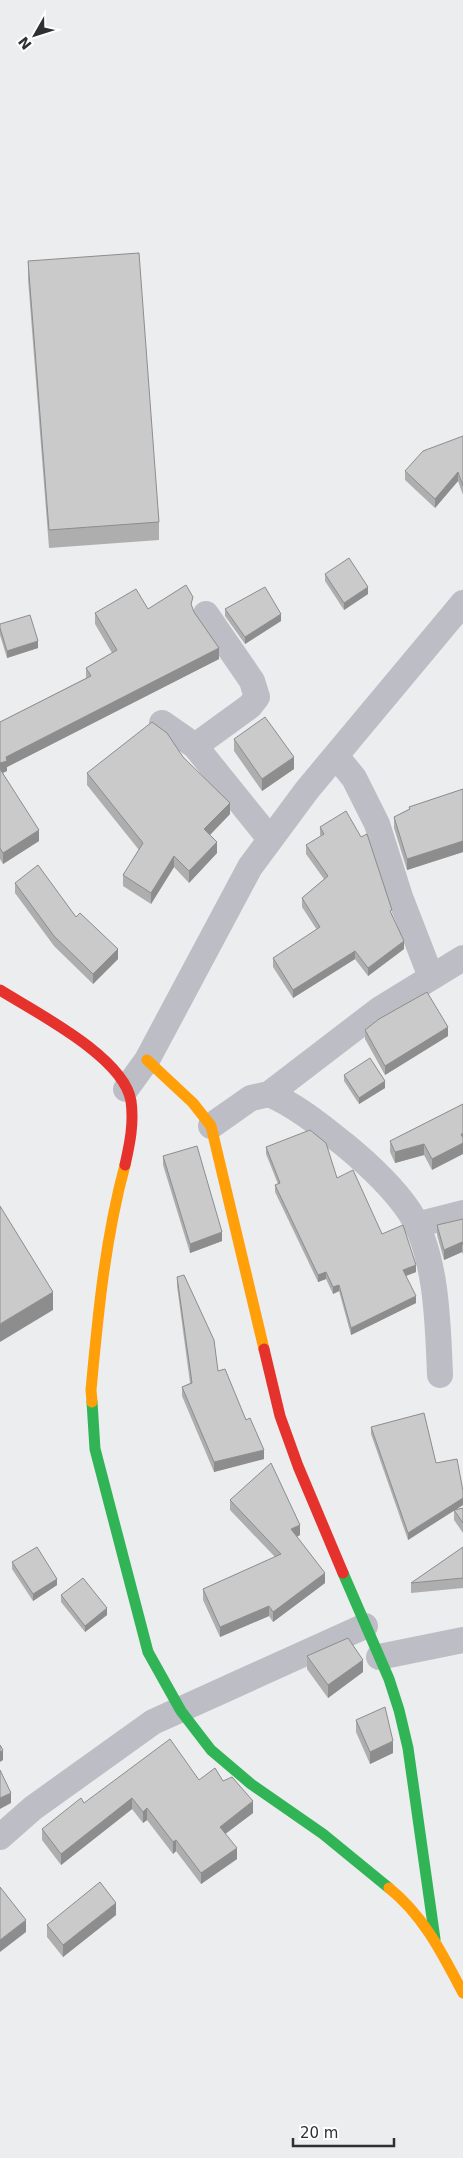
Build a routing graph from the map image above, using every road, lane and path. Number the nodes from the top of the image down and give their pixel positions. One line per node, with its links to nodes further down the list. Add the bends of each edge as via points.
1 (463, 603): 5 (street)
2 (206, 614): 4 (street, via 252,681 257,697 250,706)
3 (162, 723): 4 (street)
4 (195, 746): 6 (street)
5 (336, 756): 6 (street); 8 (street, via 354,778 377,824 400,897)
6 (270, 839): 10 (street, via 250,867)
7 (463, 958): 8 (street)
8 (431, 977): 12 (street, via 380,1009)
9 (0, 990): 11 (street, via 85,1043 116,1072)
10 (147, 1060): 11 (street); 13 (street, via 193,1102)
11 (126, 1089): 20 (street, via 131,1098 132,1136 117,1194 100,1286 91,1390 96,1449 148,1652)
12 (269, 1094): 13 (street, via 251,1098); 15 (street, via 324,1128 357,1156 398,1196)
13 (211, 1126): 17 (street, via 280,1416)
14 (463, 1213): 15 (street)
15 (416, 1225): 16 (street, via 433,1282)
16 (440, 1375)
17 (365, 1626): 19 (street); 20 (street)
18 (463, 1640): 19 (street)
19 (379, 1657): 22 (street, via 389,1679 408,1748)
20 (181, 1711): 21 (street, via 153,1722 132,1736 33,1808); 22 (street, via 211,1750 405,1902)
21 (0, 1837)
22 (435, 1940): 23 (street)
23 (463, 1993)

